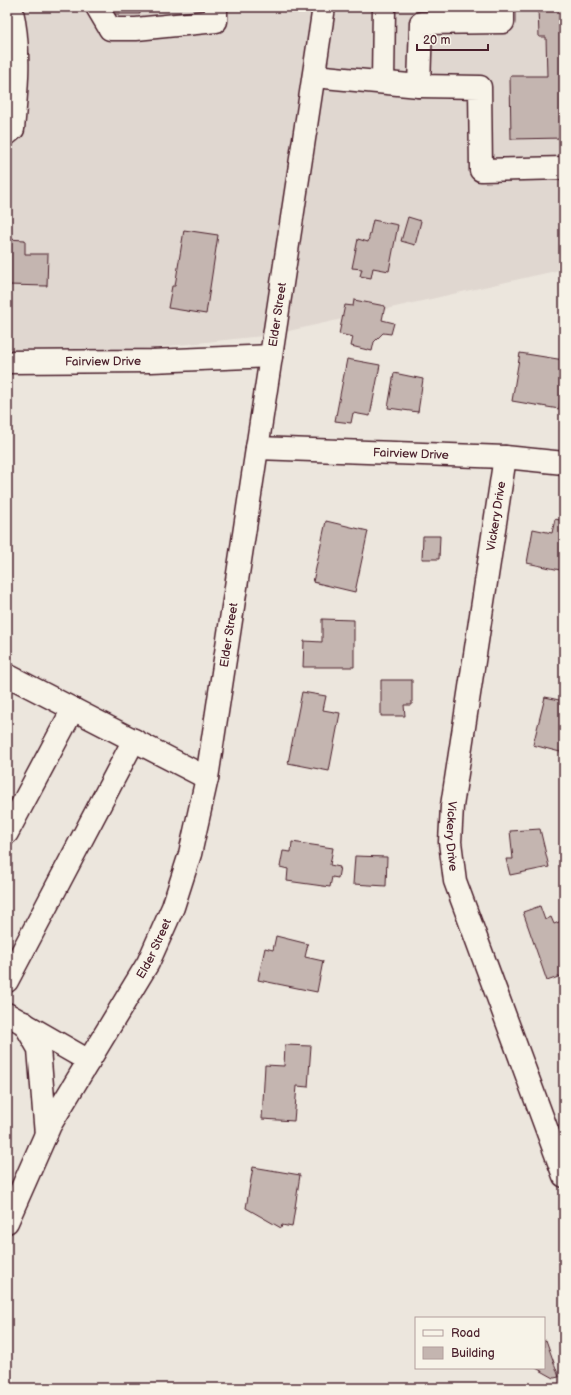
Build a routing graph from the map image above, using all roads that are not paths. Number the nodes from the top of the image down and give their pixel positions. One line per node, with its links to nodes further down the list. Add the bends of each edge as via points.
1 (12, 7): 10 (street, via 17,30 18,83 13,129)
2 (97, 7): 3 (street, via 110,29 136,29 216,21)
3 (216, 7)
4 (324, 7): 7 (street, Elder Street)
5 (384, 7): 8 (street)
6 (503, 7): 9 (street, via 503,22 421,23)
7 (314, 76): 8 (street); 12 (street, Elder Street)
8 (384, 82): 9 (street)
9 (420, 86): 11 (street, via 480,87 481,170)
10 (7, 134)
11 (564, 168)
12 (271, 356): 13 (street, Fairview Drive, via 151,361); 14 (street, Elder Street)
13 (7, 362)
14 (257, 448): 15 (street, Fairview Drive); 20 (street, Elder Street)
15 (505, 457): 16 (street, Fairview Drive); 26 (street, Vickery Drive, via 452,806 450,842 455,881)
16 (564, 463)
17 (7, 675): 18 (street)
18 (73, 709): 19 (street); 21 (street)
19 (134, 740): 20 (street); 22 (street)
20 (207, 778): 24 (street, Elder Street, via 190,854 173,907 148,963)
21 (7, 833)
22 (7, 981)
23 (15, 1018): 24 (street); 25 (street, via 39,1049)
24 (89, 1061): 25 (street, Elder Street)
25 (46, 1135): 27 (street, Elder Street)
26 (564, 1176)
27 (7, 1222)

